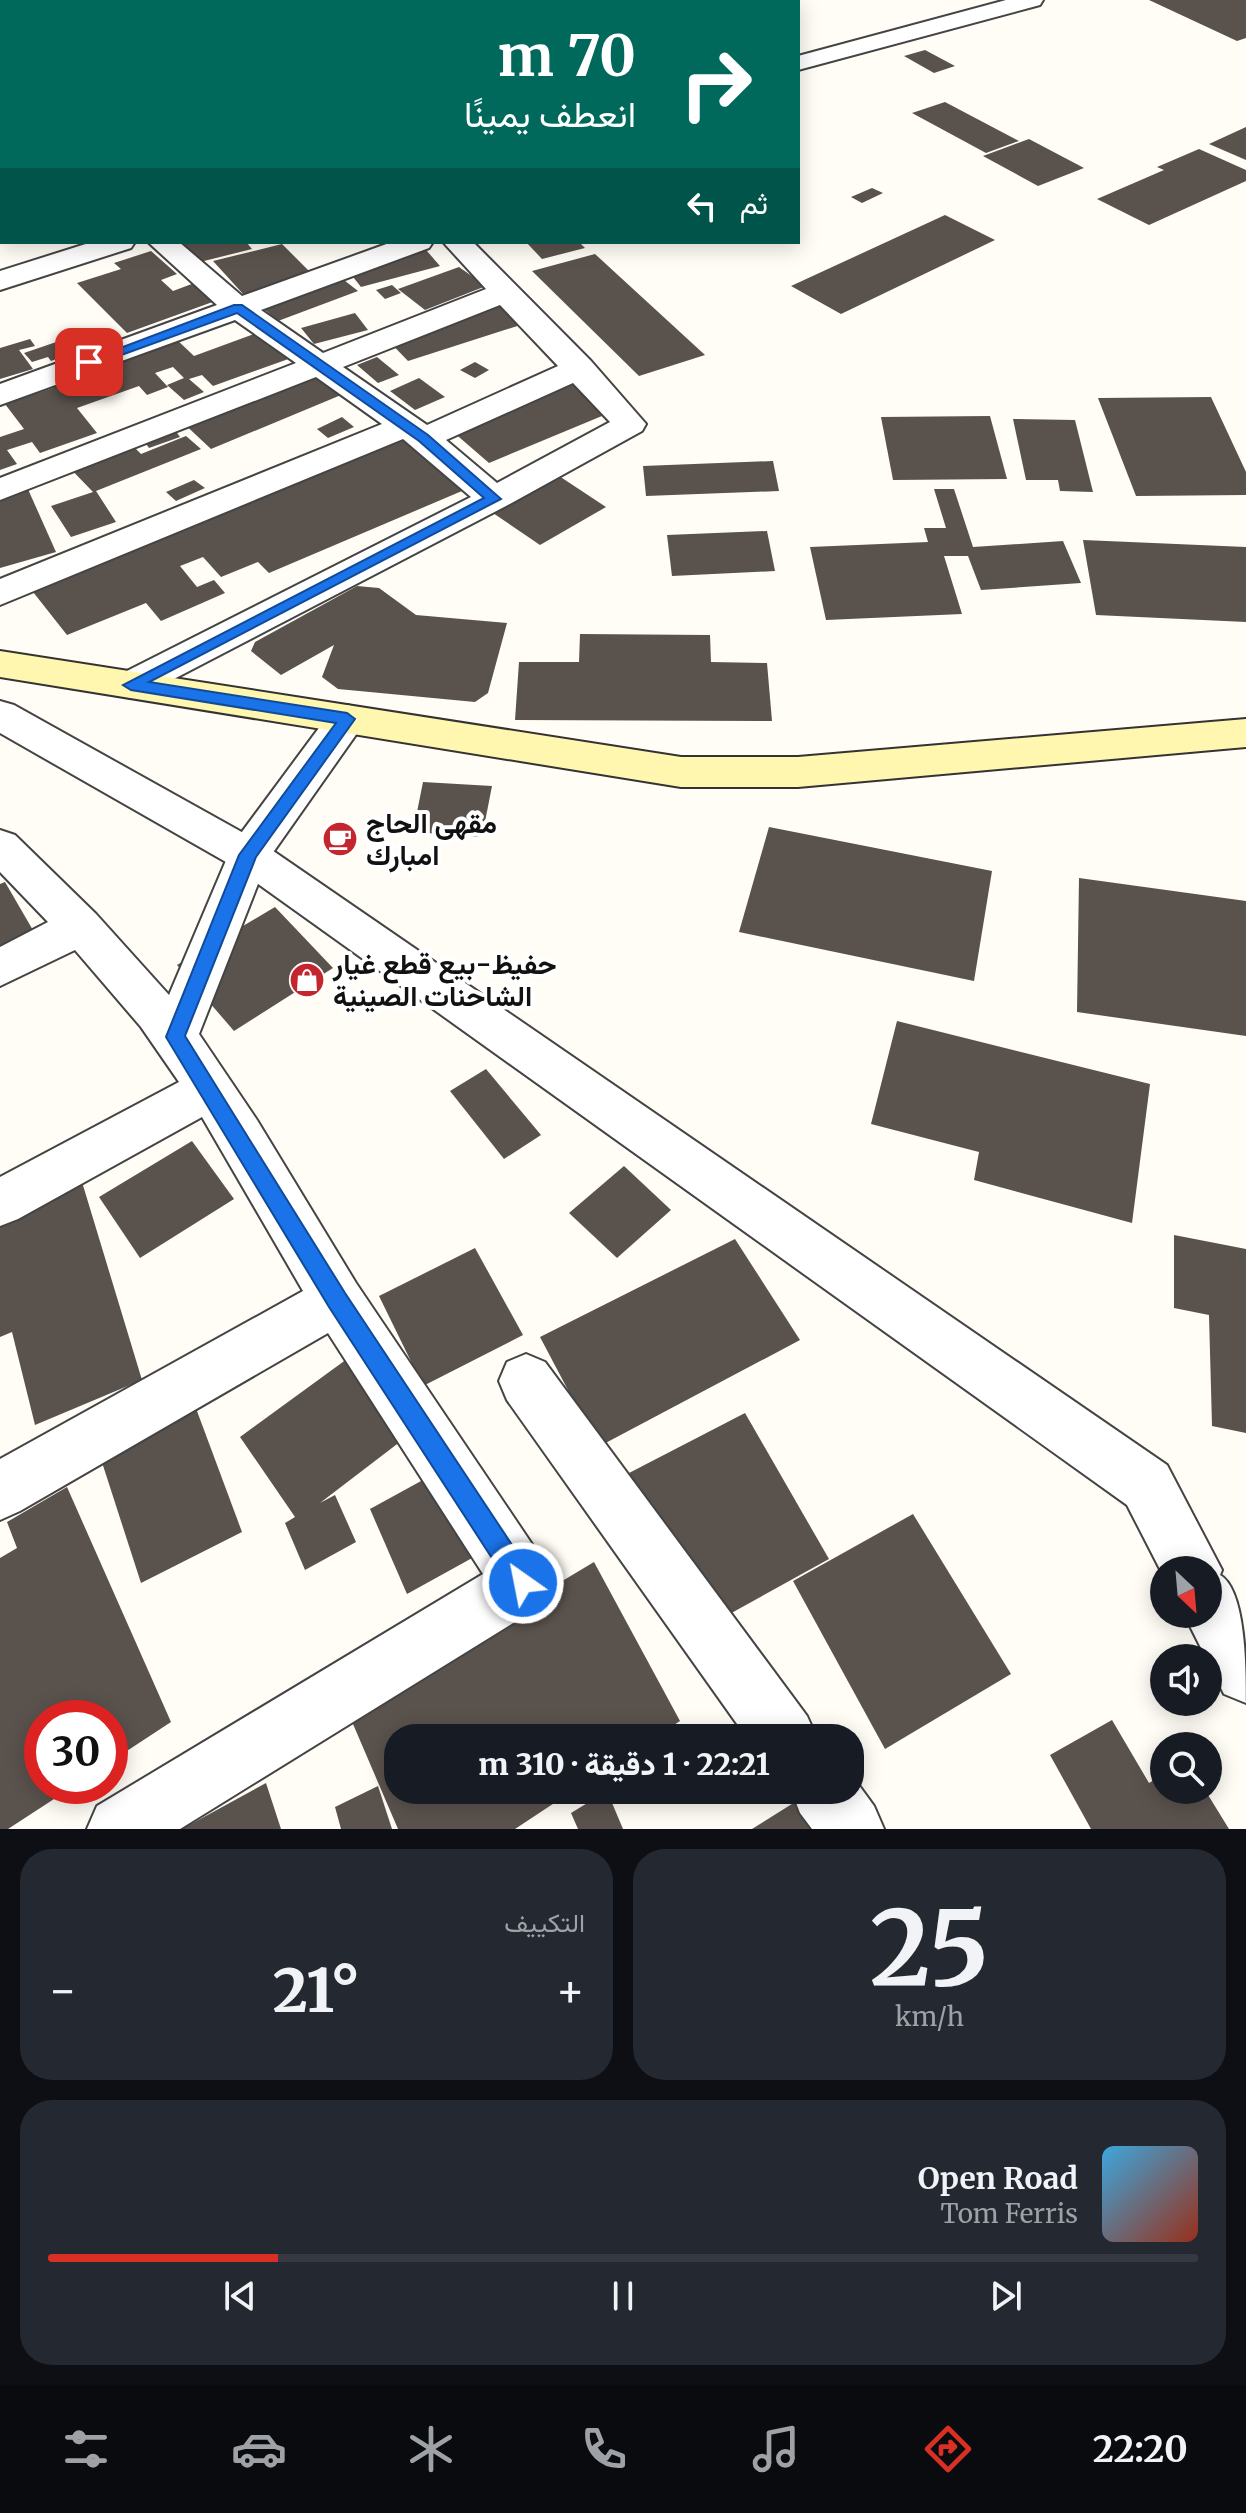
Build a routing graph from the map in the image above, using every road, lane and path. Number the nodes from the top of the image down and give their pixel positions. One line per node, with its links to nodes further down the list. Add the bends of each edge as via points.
1 (1032, 0): 2 (street)
2 (800, 62)
3 (115, 244): 7 (street)
4 (164, 244): 9 (street)
5 (414, 244): 9 (street)
6 (459, 244): 8 (street)
7 (0, 281)
8 (506, 292): 10 (street); 11 (street)
9 (238, 308): 10 (street); 12 (street)
10 (318, 366): 13 (street); 14 (street)
11 (580, 368): 13 (street); 15 (street, via 630,424)
12 (0, 395)
13 (414, 432): 15 (street); 16 (street)
14 (0, 490)
15 (494, 499): 18 (street)
16 (0, 593)
17 (0, 664): 18 (main road)
18 (131, 685): 20 (main road)
19 (0, 715): 23 (street)
20 (347, 719): 21 (main road, via 681,772 798,772); 23 (street)
21 (1246, 733)
22 (0, 846): 24 (street)
23 (248, 855): 26 (street); 32 (street, via 1147,1485)
24 (80, 926): 25 (street); 26 (street)
25 (0, 968)
26 (175, 1037): 27 (street)
27 (210, 1089): 28 (street); 29 (street)
28 (0, 1203)
29 (337, 1300): 31 (street); 37 (street, via 523,1583)
30 (526, 1381): 35 (street)
31 (0, 1491)
32 (1185, 1556)
33 (1222, 1627): 34 (street)
34 (1246, 1672)
35 (775, 1724)
36 (833, 1804): 38 (street)
37 (120, 1829)
38 (851, 1829)

